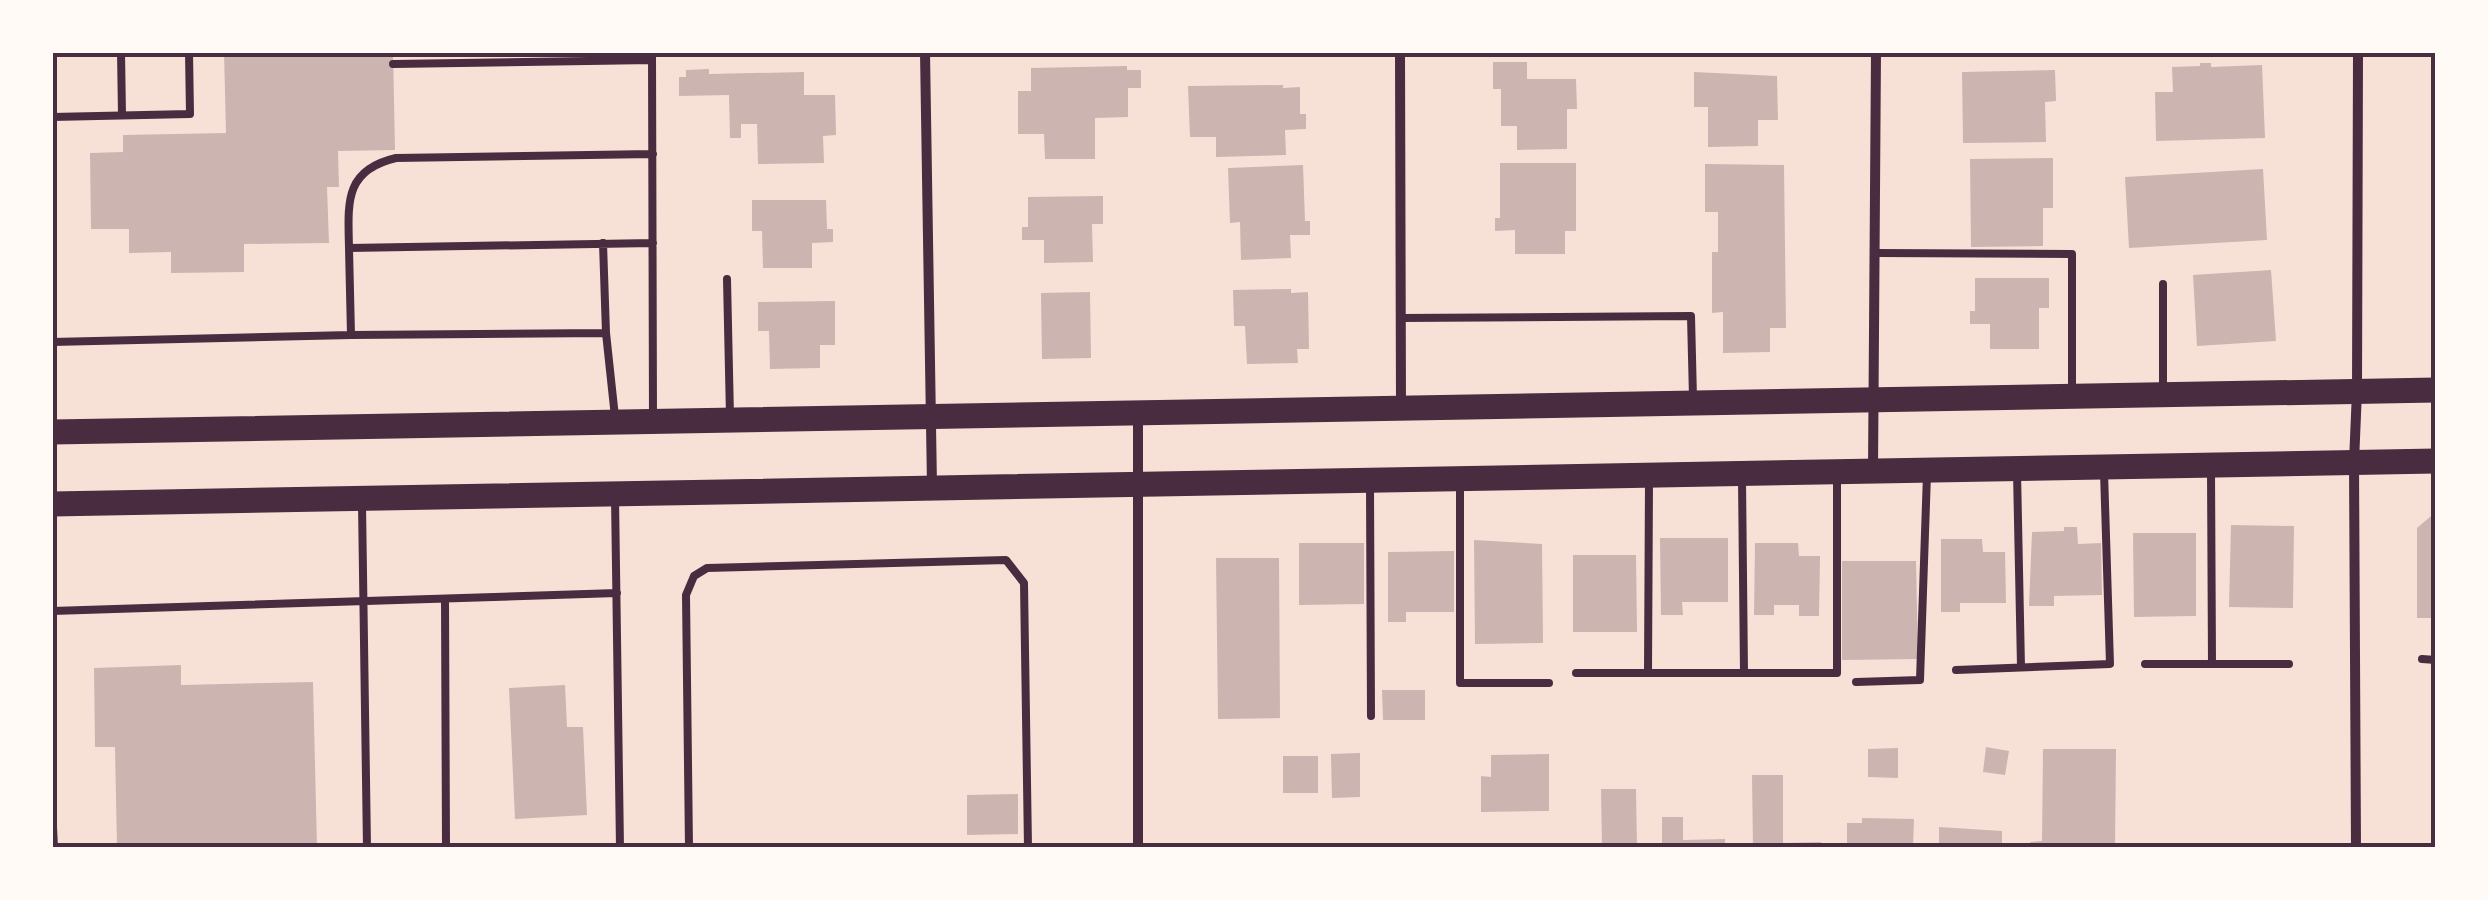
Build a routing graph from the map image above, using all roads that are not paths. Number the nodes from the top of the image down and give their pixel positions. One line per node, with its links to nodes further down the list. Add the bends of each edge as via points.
1 (121, 52): 9 (lane)
2 (189, 52): 9 (lane, via 190,114)
3 (925, 52): 30 (street)
4 (1400, 52): 18 (street)
5 (1876, 52): 15 (street)
6 (2358, 52): 23 (street)
7 (652, 56): 8 (lane); 11 (lane)
8 (393, 64)
9 (122, 115): 10 (lane)
10 (52, 117)
11 (653, 154): 13 (lane); 14 (lane, via 379,162 364,171 348,201)
12 (603, 243): 13 (lane); 14 (lane); 19 (lane)
13 (653, 243): 31 (lane)
14 (349, 248): 20 (lane)
15 (1876, 254): 25 (lane, via 2072,254); 26 (street)
16 (727, 279): 32 (lane)
17 (2163, 284): 24 (lane)
18 (1401, 318): 27 (lane, via 1691,316); 28 (street)
19 (606, 332): 20 (lane); 33 (lane)
20 (351, 335): 21 (lane)
21 (52, 342)
22 (2436, 390): 23 (main road)
23 (2357, 392): 24 (main road); 36 (street)
24 (2162, 393): 25 (main road)
25 (2072, 395): 26 (main road)
26 (1875, 398): 27 (main road); 42 (street)
27 (1694, 402): 28 (main road)
28 (1401, 408): 29 (main road)
29 (1138, 412): 30 (main road); 47 (street)
30 (932, 418): 32 (main road); 48 (street)
31 (654, 422): 32 (main road); 33 (main road)
32 (730, 422)
33 (616, 423): 34 (main road)
34 (52, 432)
35 (2436, 461): 36 (main road)
36 (2354, 462): 37 (main road); 77 (street)
37 (2211, 465): 38 (main road); 59 (lane)
38 (2104, 467): 39 (main road); 61 (lane, via 2110,664)
39 (2017, 469): 40 (main road); 61 (lane)
40 (1927, 470): 42 (main road); 66 (lane, via 1920,680)
41 (1837, 472): 42 (main road); 43 (main road); 65 (lane, via 1837,673)
42 (1873, 472)
43 (1742, 474): 44 (main road); 65 (lane)
44 (1648, 475): 45 (main road); 64 (lane)
45 (1460, 479): 46 (main road); 67 (lane, via 1460,683)
46 (1370, 481): 47 (main road); 68 (lane)
47 (1136, 485): 48 (main road); 76 (street)
48 (932, 487): 49 (main road)
49 (615, 494): 50 (main road); 52 (lane)
50 (362, 499): 51 (main road); 54 (lane)
51 (52, 504)
52 (617, 593): 53 (lane); 73 (lane)
53 (445, 599): 54 (lane); 72 (lane)
54 (365, 602): 55 (lane); 71 (lane)
55 (52, 612)
56 (2422, 660): 57 (lane)
57 (2436, 660)
58 (2144, 664): 59 (lane)
59 (2212, 664): 60 (lane)
60 (2289, 664)
61 (2021, 667): 62 (lane)
62 (1956, 670)
63 (1576, 673): 64 (lane)
64 (1648, 673): 65 (lane)
65 (1744, 673)
66 (1856, 682)
67 (1549, 683)
68 (1371, 716)
69 (52, 805): 70 (lane)
70 (54, 848)
71 (366, 848)
72 (446, 848)
73 (620, 848)
74 (689, 848): 75 (lane, via 686,594 694,576 707,568 1006,560 1024,583)
75 (1028, 848)
76 (1138, 848)
77 (2356, 848)

